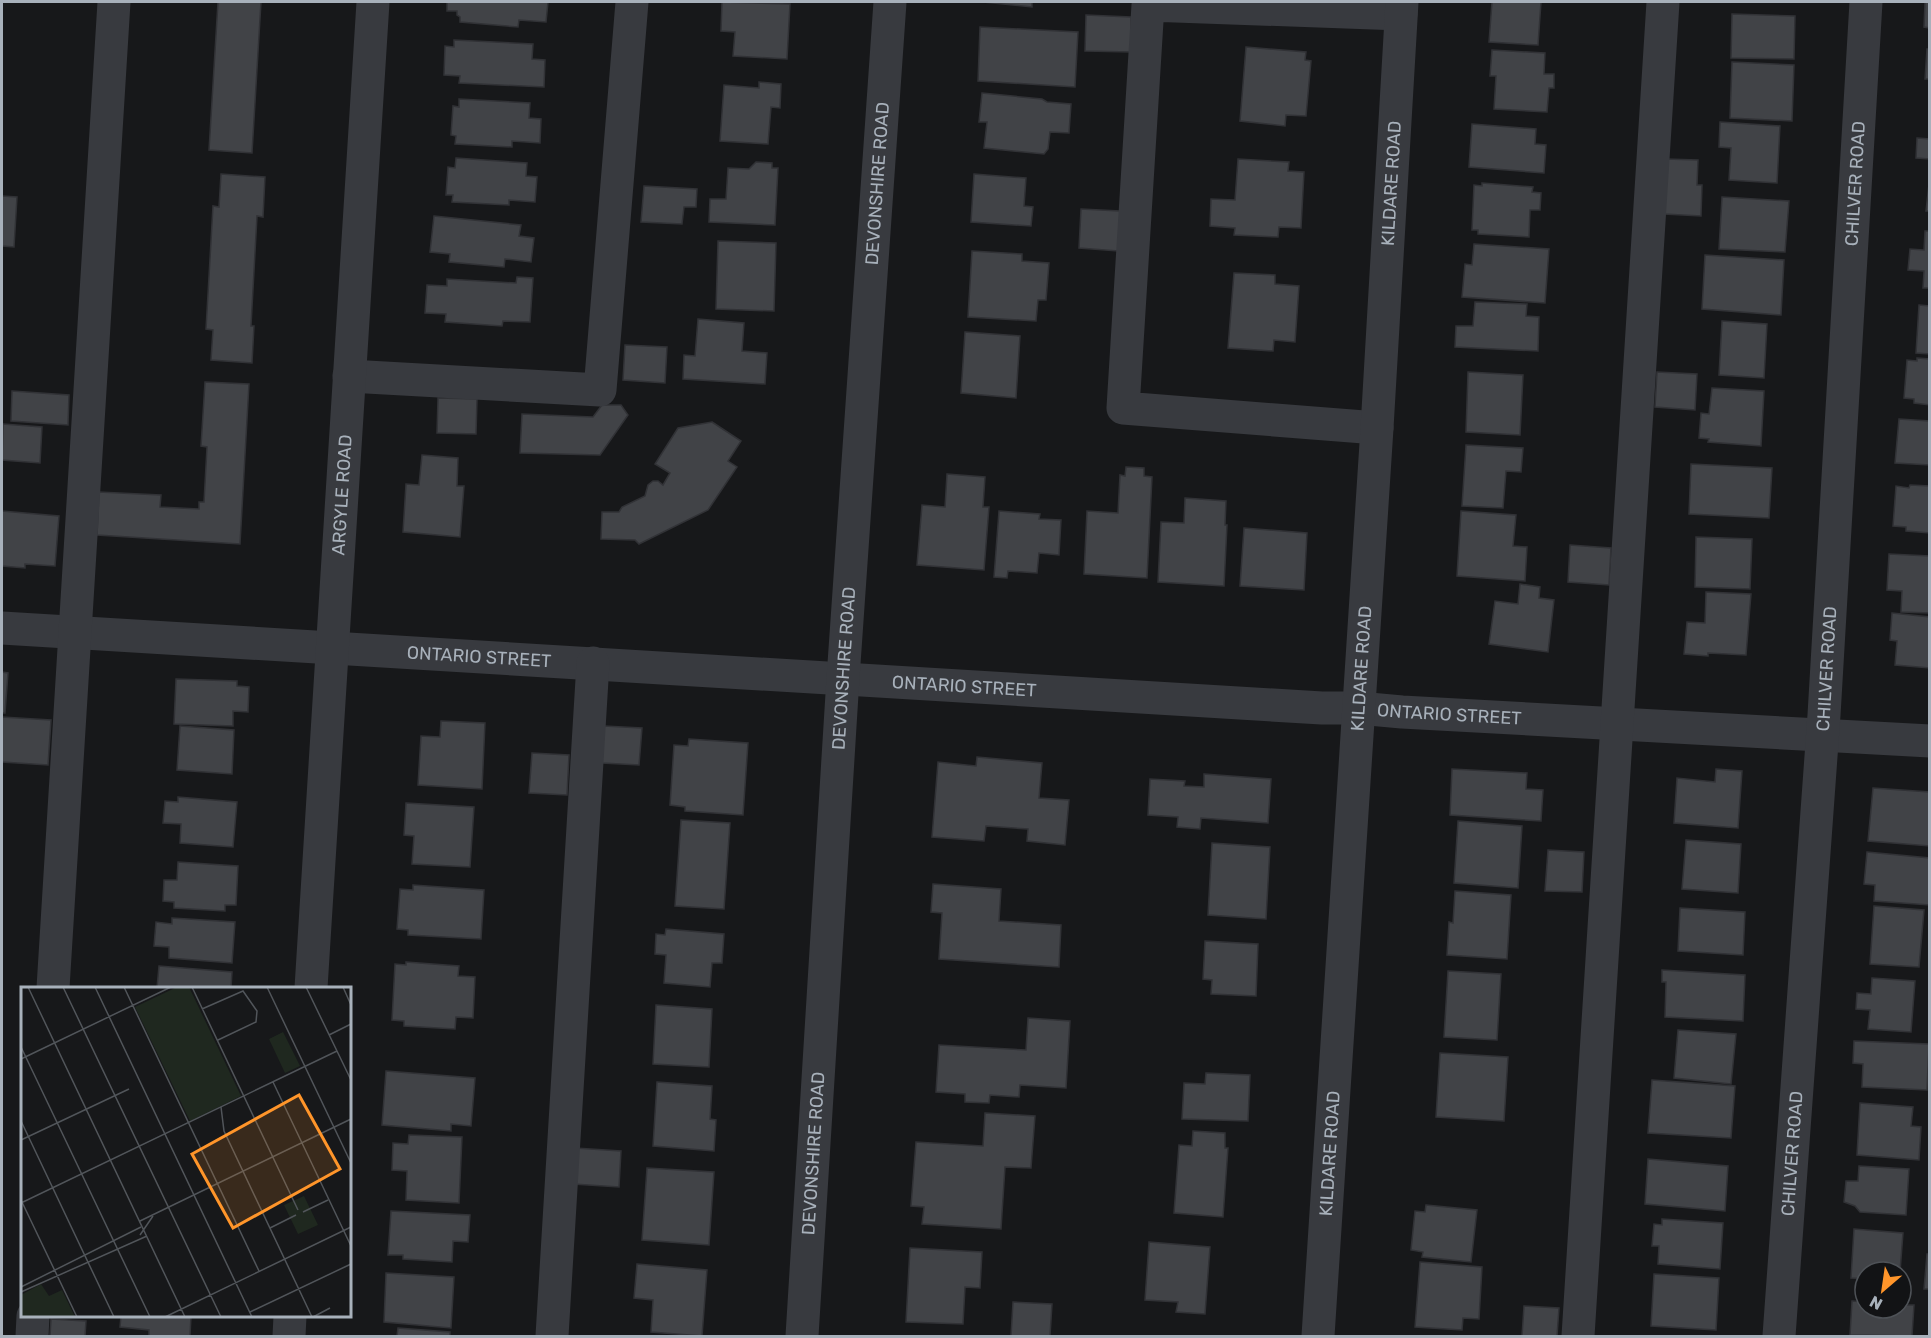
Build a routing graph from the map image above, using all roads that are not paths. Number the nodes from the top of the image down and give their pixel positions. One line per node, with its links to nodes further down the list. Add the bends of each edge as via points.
1 (114, 2): 11 (street)
2 (372, 2): 8 (street, ARGYLE ROAD)
3 (632, 2): 8 (street, via 600,390)
4 (890, 2): 14 (street, DEVONSHIRE ROAD)
5 (1663, 2): 16 (street)
6 (1866, 2): 17 (street, CHILVER ROAD)
7 (1401, 8): 9 (street, KILDARE ROAD); 9 (street, via 1148,5 1124,385 1123,408)
8 (349, 376): 12 (street, ARGYLE ROAD)
9 (1377, 428): 15 (street, KILDARE ROAD)
10 (2, 628): 11 (street, ONTARIO STREET)
11 (75, 632): 12 (street, ONTARIO STREET); 19 (street)
12 (332, 649): 13 (street, ONTARIO STREET); 20 (street, ARGYLE ROAD)
13 (593, 663): 14 (street, ONTARIO STREET); 25 (street)
14 (843, 678): 15 (street, ONTARIO STREET); 26 (street, DEVONSHIRE ROAD)
15 (1358, 708): 16 (street, ONTARIO STREET); 27 (street, KILDARE ROAD)
16 (1617, 723): 17 (street, ONTARIO STREET); 28 (street)
17 (1822, 735): 18 (street, ONTARIO STREET); 29 (street, CHILVER ROAD)
18 (1929, 741)
19 (53, 987)
20 (311, 987)
21 (33, 1317): 23 (street)
22 (290, 1317): 24 (street)
23 (32, 1336)
24 (289, 1336)
25 (552, 1336)
26 (802, 1336)
27 (1318, 1336)
28 (1578, 1336)
29 (1779, 1336)

